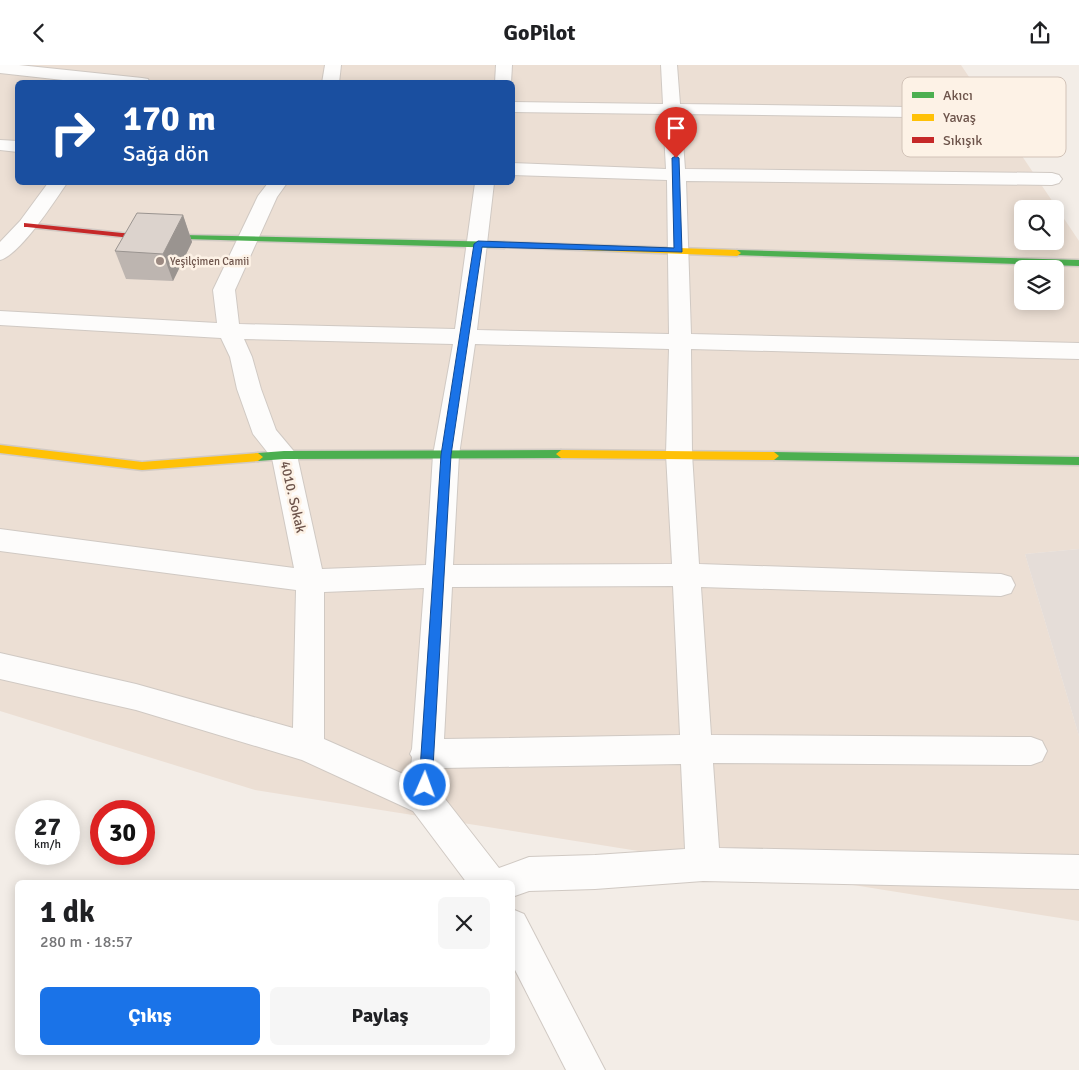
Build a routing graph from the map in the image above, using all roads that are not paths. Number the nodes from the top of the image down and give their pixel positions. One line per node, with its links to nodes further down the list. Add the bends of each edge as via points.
1 (333, 65): 6 (street)
2 (504, 65): 7 (street)
3 (669, 65): 9 (street)
4 (0, 68): 5 (street)
5 (115, 80)
6 (330, 80)
7 (503, 80)
8 (515, 107): 9 (street)
9 (673, 108): 10 (street); 14 (street)
10 (902, 112)
11 (0, 145): 12 (street)
12 (15, 147)
13 (515, 169): 14 (street)
14 (676, 175): 15 (street); 22 (street)
15 (1052, 179)
16 (56, 185): 19 (street)
17 (276, 185): 20 (street, 4010. Sokak)
18 (485, 185): 21 (street)
19 (27, 225): 20 (street, via 122,235); 23 (street)
20 (248, 239): 21 (street); 26 (street, 4010. Sokak, via 224,290)
21 (478, 244): 22 (street); 27 (street)
22 (678, 250): 24 (street); 28 (street)
23 (0, 254)
24 (1079, 263)
25 (0, 318): 26 (street)
26 (229, 331): 27 (street); 31 (street, 4010. Sokak, via 241,357 265,434)
27 (465, 337): 28 (street); 32 (street)
28 (680, 340): 29 (street); 33 (street)
29 (1079, 351)
30 (0, 449): 31 (street, via 142,466)
31 (284, 455): 32 (street); 38 (street, 4010. Sokak)
32 (446, 455): 33 (street); 37 (street)
33 (679, 455): 34 (street); 36 (street)
34 (1079, 461)
35 (0, 540): 38 (street)
36 (687, 575): 37 (street); 39 (street); 42 (street)
37 (440, 576): 38 (street); 44 (street)
38 (310, 581): 41 (street, 4010. Sokak)
39 (1001, 585)
40 (0, 666): 41 (street, via 136,697)
41 (308, 747): 45 (street)
42 (697, 749): 43 (street); 44 (street); 46 (street)
43 (1031, 751)
44 (426, 754): 45 (street)
45 (424, 799): 48 (street)
46 (703, 864): 47 (street); 49 (street, via 529,874)
47 (1079, 872)
48 (487, 880)
49 (511, 880)
50 (515, 932): 51 (street)
51 (586, 1070)

